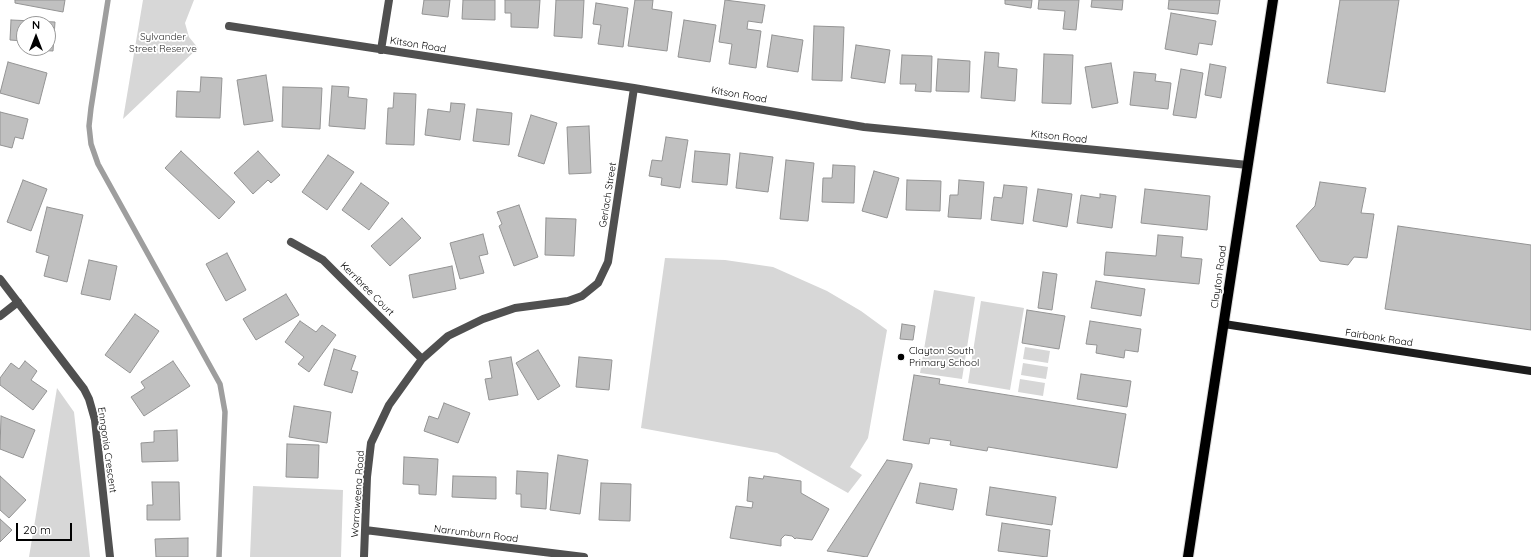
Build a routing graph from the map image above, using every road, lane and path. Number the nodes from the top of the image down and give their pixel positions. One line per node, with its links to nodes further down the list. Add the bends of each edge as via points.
1 (389, 0): 4 (street)
2 (1273, 0): 6 (main road, Clayton Road)
3 (228, 26): 4 (street, Kitson Road)
4 (381, 50): 5 (street, Kitson Road)
5 (634, 88): 6 (street, Kitson Road, via 864,127); 9 (street, Gerlach Street, via 608,262 598,283)
6 (1248, 165): 12 (main road, Clayton Road)
7 (291, 242): 13 (street, Kerribree Court, via 323,260)
8 (0, 279): 10 (street, Enngonia Crescent)
9 (582, 296): 13 (street, Warraweena Road, via 568,301 515,308 483,319 448,336)
10 (18, 302): 11 (street); 16 (street, Enngonia Crescent, via 84,389 90,403 95,420)
11 (0, 316)
12 (1224, 324): 14 (main road, Fairbank Road); 19 (main road, Clayton Road)
13 (422, 359): 15 (street, Warraweena Road, via 388,404 371,443)
14 (1531, 372)
15 (365, 530): 17 (street, Warraweena Road); 18 (street, Narrumburn Road)
16 (110, 557)
17 (364, 557)
18 (584, 557)
19 (1188, 557)

